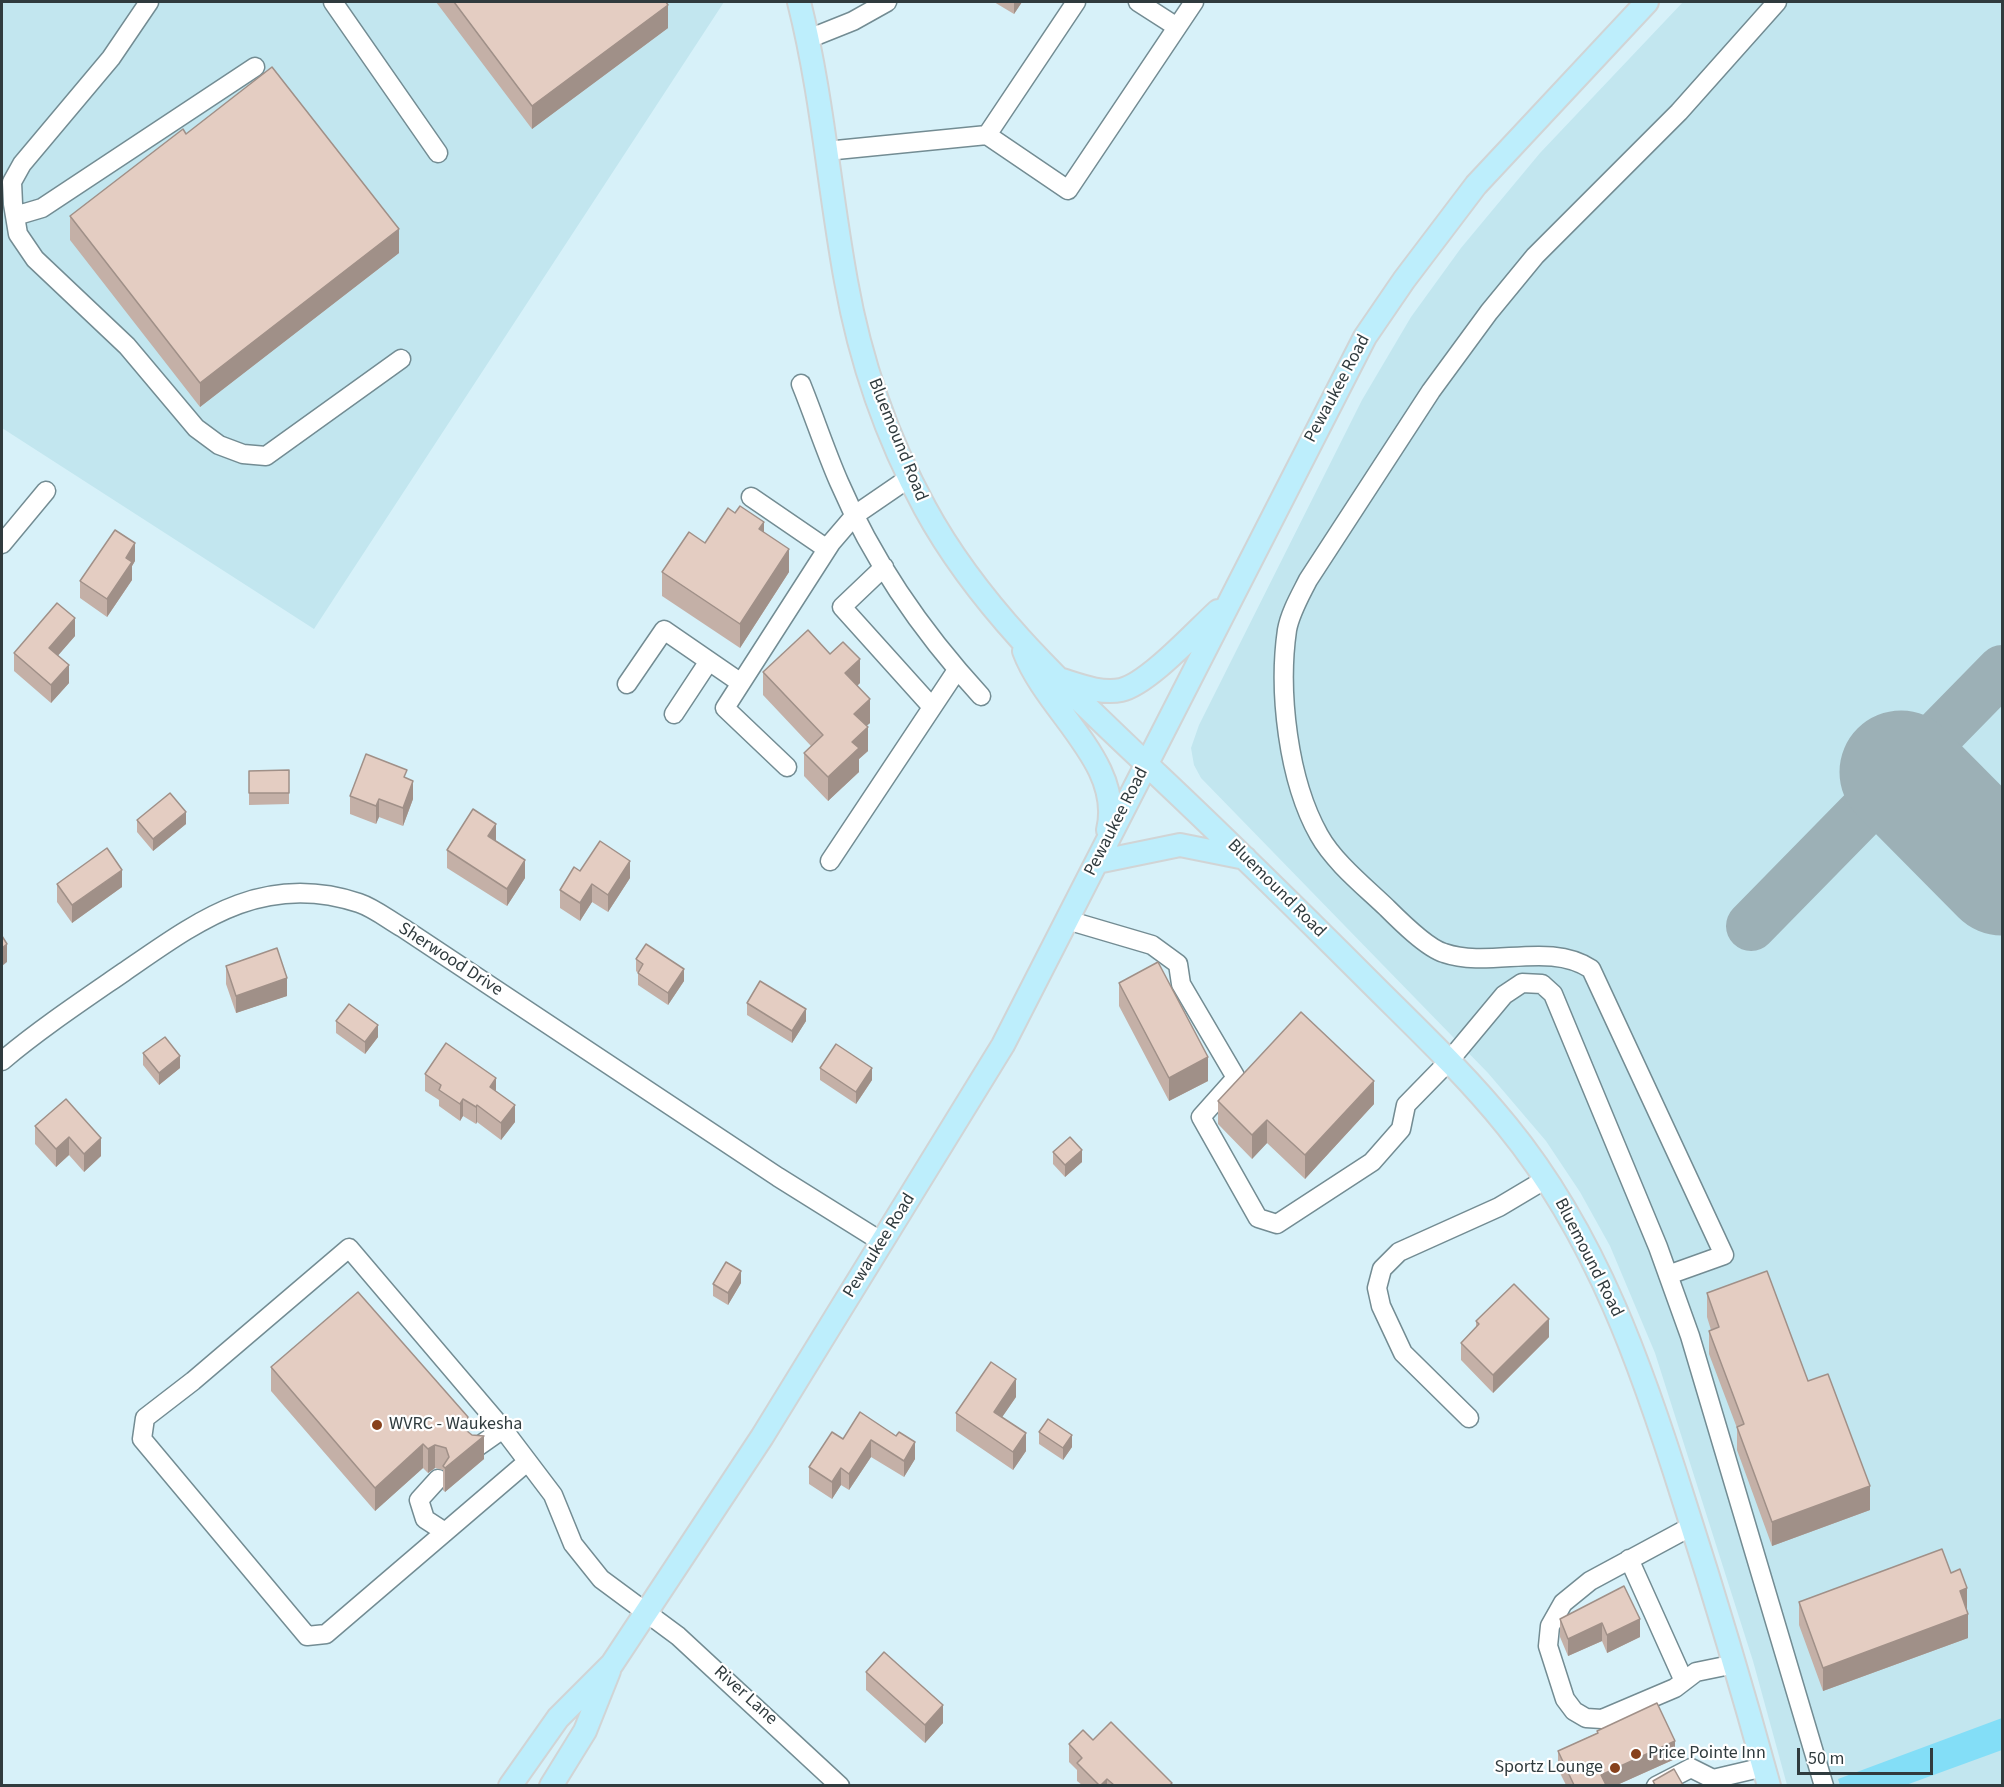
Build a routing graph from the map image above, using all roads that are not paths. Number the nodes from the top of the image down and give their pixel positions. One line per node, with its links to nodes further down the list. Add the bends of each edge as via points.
1 (149, 2): 16 (street, via 111,58 22,164 12,182)
2 (333, 2): 15 (street)
3 (799, 2): 11 (main road, Bluemound Road)
4 (887, 2): 11 (street)
5 (1076, 2): 13 (street)
6 (1138, 2): 10 (street)
7 (1194, 2): 10 (street)
8 (1647, 2): 26 (main road, Pewaukee Road, via 1476,185 1404,280 1365,337)
9 (1777, 2): 46 (street, via 1679,112 1535,256 1489,312 1431,391 1308,580 1287,629 1288,727 1302,796 1320,837 1355,878 1406,926 1442,953 1554,958 1591,969 1724,1255)
10 (1177, 27): 13 (street, via 1068,190)
11 (808, 39): 14 (main road, Bluemound Road)
12 (255, 67): 16 (street, via 42,208)
13 (987, 135): 14 (street)
14 (826, 151): 19 (main road, Bluemound Road, via 857,332)
15 (438, 153)
16 (15, 216): 17 (street, via 18,234 35,259 127,346 196,428 219,445 243,454 266,456)
17 (401, 359)
18 (801, 384): 22 (street)
19 (909, 478): 22 (street); 27 (main road, Bluemound Road, via 956,558)
20 (46, 491): 23 (street)
21 (751, 497): 24 (street)
22 (855, 515): 24 (street); 25 (street)
23 (2, 544)
24 (827, 549): 31 (street)
25 (884, 567): 29 (street); 34 (street, via 842,607)
26 (1229, 600): 30 (main road, via 1152,672 1125,689 1101,691); 36 (main road, Pewaukee Road)
27 (1019, 635): 30 (main road, Bluemound Road); 38 (main road, via 1038,681 1103,773 1111,804)
28 (709, 661): 31 (street); 32 (street, via 664,630); 35 (street)
29 (957, 670): 33 (street); 34 (street)
30 (1058, 678): 36 (main road, Bluemound Road)
31 (741, 683): 37 (street, via 725,708)
32 (627, 684)
33 (981, 696)
34 (932, 707): 40 (street)
35 (674, 714)
36 (1147, 764): 38 (main road, Pewaukee Road); 39 (main road, Bluemound Road)
37 (787, 767)
38 (1100, 855): 39 (main road, via 1180,845); 41 (main road, Pewaukee Road)
39 (1246, 858): 42 (main road, Bluemound Road)
40 (830, 861)
41 (1067, 920): 42 (street, via 1152,945 1178,964 1181,984 1235,1076 1202,1117 1258,1218 1277,1224 1372,1162 1401,1129 1406,1105); 45 (main road, Pewaukee Road, via 1003,1045)
42 (1449, 1061): 44 (main road, Bluemound Road, via 1508,1126); 46 (street, via 1504,995 1522,984 1542,984 1553,994)
43 (2, 1062): 45 (street, Sherwood Drive, via 29,1038 203,919 264,897 318,894 361,903 403,928)
44 (1546, 1179): 47 (street, via 1499,1207 1399,1252 1382,1269 1377,1288 1381,1306 1403,1353); 52 (main road, Bluemound Road, via 1595,1263 1627,1334)
45 (882, 1242): 55 (main road, Pewaukee Road, via 762,1437)
46 (1668, 1275): 65 (street)
47 (1469, 1418)
48 (503, 1429): 49 (street); 50 (street, River Lane); 53 (street, River Lane, via 349,1248 145,1418 142,1439 307,1636 326,1634)
49 (476, 1448)
50 (527, 1462): 53 (street); 55 (street, River Lane, via 554,1495 573,1544 601,1579)
51 (438, 1479): 53 (street, via 419,1500 425,1519)
52 (1692, 1526): 54 (street); 57 (main road, Bluemound Road)
53 (445, 1532)
54 (1629, 1559): 58 (street); 58 (street, via 1590,1581 1563,1603 1550,1626 1548,1646 1564,1699 1574,1712 1602,1719 1675,1688)
55 (646, 1613): 56 (main road, Pewaukee Road); 63 (street, River Lane, via 678,1636)
56 (612, 1664): 61 (main road, Pewaukee Road, via 558,1718); 62 (main road, Pewaukee Road, via 585,1731)
57 (1735, 1664): 58 (street, via 1696,1672); 59 (main road, Bluemound Road)
58 (1683, 1679)
59 (1766, 1776): 60 (street)
60 (1712, 1782): 64 (street, via 1691,1768)
61 (510, 1785)
62 (551, 1785)
63 (840, 1785)
64 (1656, 1785)
65 (1824, 1785)

